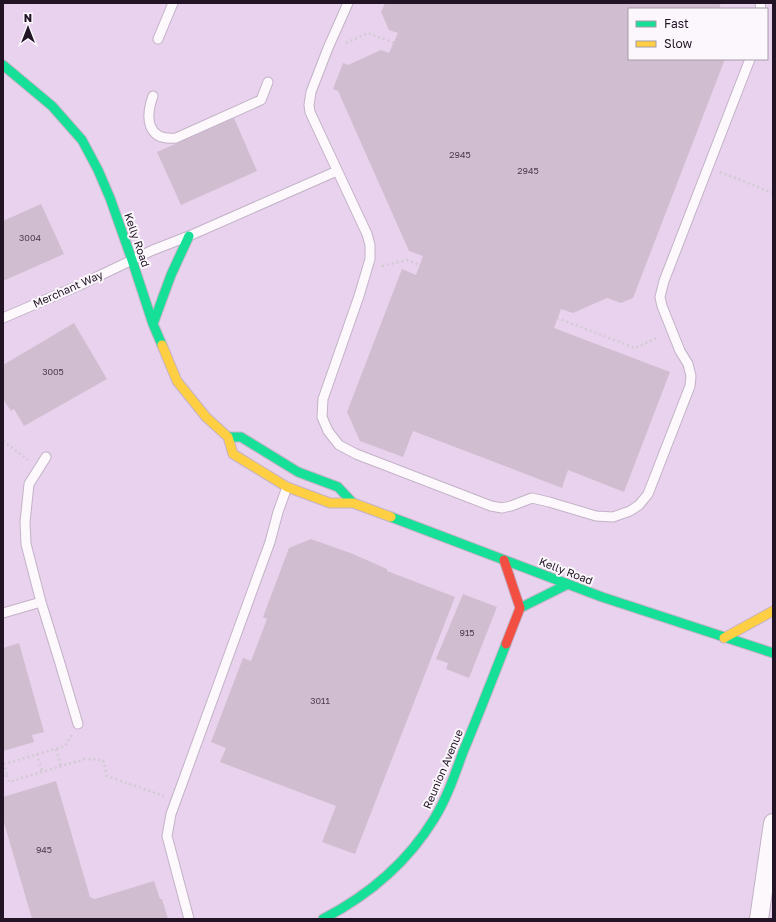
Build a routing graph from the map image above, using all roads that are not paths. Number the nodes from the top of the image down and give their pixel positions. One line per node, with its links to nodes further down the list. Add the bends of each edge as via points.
1 (173, 3): 3 (lane)
2 (348, 3): 8 (lane, via 311,92 309,105)
3 (158, 39)
4 (750, 60): 8 (lane, via 660,297 680,351 688,364 690,386 648,494 630,511 613,516 596,516 532,498 502,508 491,506 356,454 339,445 328,431 322,417 323,399 359,296 370,259 370,245)
5 (3, 65): 10 (street, Kelly Road, via 52,106 82,140 110,198)
6 (268, 82): 7 (lane, via 261,100 176,138 168,139 156,134 149,122)
7 (153, 96)
8 (337, 171): 9 (lane, Merchant Way)
9 (189, 236): 10 (lane, Merchant Way); 12 (street)
10 (132, 260): 11 (lane, Merchant Way); 12 (street, Kelly Road)
11 (3, 318)
12 (153, 324): 13 (street, Kelly Road, via 177,381 206,417)
13 (228, 437): 15 (street, Kelly Road, via 233,454); 16 (street, Kelly Road, via 241,438 298,472 338,487)
14 (46, 457): 19 (lane, via 29,484 25,522 26,544)
15 (287, 487): 16 (street, Kelly Road, via 330,503); 27 (lane, via 270,542 171,814 167,836)
16 (353, 503): 17 (street, Kelly Road)
17 (504, 560): 18 (street, Kelly Road); 20 (street)
18 (568, 584): 20 (street); 23 (street, Kelly Road, via 602,598)
19 (41, 602): 22 (lane); 25 (lane)
20 (520, 608): 28 (street, Reunion Avenue, via 448,791 434,820 393,872 367,893)
21 (773, 611): 23 (street)
22 (3, 613)
23 (724, 638): 24 (street, Kelly Road)
24 (773, 653)
25 (78, 724)
26 (773, 823): 29 (street)
27 (189, 919)
28 (322, 919)
29 (759, 919)

